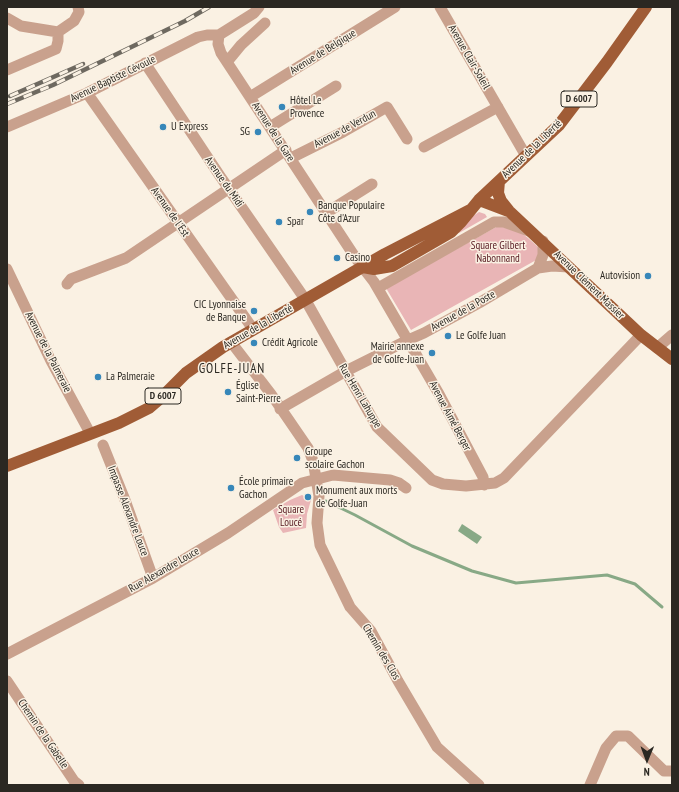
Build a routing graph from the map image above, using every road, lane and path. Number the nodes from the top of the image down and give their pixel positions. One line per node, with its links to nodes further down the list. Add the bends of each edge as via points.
1 (78, 7): 7 (street, via 79,12 74,21)
2 (259, 7): 8 (street)
3 (395, 7): 13 (street, Avenue de Belgique)
4 (440, 7): 14 (street, Avenue Clair-Soleil)
5 (646, 7): 20 (main road, Avenue de la Liberté / D 6007, via 559,125)
6 (7, 18): 7 (street, via 21,26)
7 (58, 32): 10 (street, via 56,49)
8 (219, 36): 9 (street, Avenue Baptiste Cévoule, via 198,37); 13 (street, Avenue de la Gare, via 218,44 224,57)
9 (145, 64): 12 (street, Avenue Baptiste Cévoule); 23 (street, Avenue du Midi)
10 (7, 70)
11 (336, 86): 16 (street)
12 (87, 94): 15 (street, Avenue Baptiste Cévoule); 27 (street, Avenue de l'Est)
13 (250, 97): 16 (street, Avenue de la Gare)
14 (498, 107): 18 (street); 20 (street, Avenue Clair-Soleil)
15 (7, 127)
16 (270, 127): 19 (street, Avenue de la Gare)
17 (407, 139): 19 (street, Avenue de Verdun, via 387,107 343,132)
18 (424, 146)
19 (288, 154): 23 (street, Avenue de Verdun); 26 (street, Avenue de la Gare)
20 (526, 156): 21 (main road, Avenue de la Liberté / D 6007)
21 (499, 181): 24 (main road, Avenue de la Liberté / D 6007); 25 (main road, Avenue Clément Massier, via 498,193)
22 (372, 184): 26 (street)
23 (229, 189): 27 (street, Avenue de Verdun); 36 (street, Avenue du Midi)
24 (479, 200): 25 (main road, Avenue Clément Massier); 31 (main road, Avenue de la Liberté / D 6007, via 451,232 392,266 374,269)
25 (509, 211): 28 (main road, Avenue Clément Massier)
26 (326, 213): 31 (street, Avenue de la Gare)
27 (178, 224): 34 (street, Avenue de Verdun, via 126,258 71,279); 37 (street, Avenue de l'Est)
28 (534, 233): 29 (main road, Avenue Clément Massier); 35 (street, via 504,222 494,222)
29 (543, 241): 30 (main road, Avenue Clément Massier); 32 (street, via 543,255)
30 (569, 266): 32 (street, Avenue de la Poste); 38 (main road, Avenue Clément Massier)
31 (364, 267): 35 (street, Avenue Aimé Berger); 36 (main road, Avenue de la Liberté / D 6007)
32 (538, 268): 40 (street, Avenue de la Poste)
33 (7, 269): 46 (street, Avenue de la Palmeraie, via 51,361)
34 (67, 284)
35 (378, 288): 40 (street, Avenue Aimé Berger)
36 (305, 299): 37 (main road, Avenue de la Liberté / D 6007); 44 (street, Rue Henri Lahuppe)
37 (253, 329): 41 (main road, Avenue de la Liberté / D 6007)
38 (641, 335): 42 (main road, Avenue Clément Massier); 50 (street, via 504,478)
39 (672, 335): 42 (street)
40 (408, 340): 44 (street, Avenue de la Poste); 50 (street, Avenue Aimé Berger, via 483,477)
41 (231, 342): 45 (street, Chemin des Clos); 46 (main road, Avenue de la Liberté / D 6007, via 186,373 149,408 119,423)
42 (657, 348): 43 (main road, Avenue Clément Massier)
43 (671, 361)
44 (346, 372): 45 (street, Avenue de la Poste); 50 (street, Rue Henri Lahuppe, via 377,427 432,480 443,484 466,486)
45 (280, 409): 49 (street, Chemin des Clos, via 308,448)
46 (90, 433): 48 (main road, Avenue de la Liberté / D 6007)
47 (103, 445): 52 (street, Impasse Alexandre Louce)
48 (7, 466)
49 (317, 479): 51 (street, Rue Alexandre Louce, via 333,475 390,480); 52 (street, Rue Alexandre Louce, via 302,483 228,533); 57 (street, Chemin des Clos, via 317,523 320,544 350,607 371,630 437,747)
50 (484, 484)
51 (406, 488)
52 (153, 578): 53 (street, Rue Alexandre Louce)
53 (7, 654)
54 (7, 681): 56 (street, Chemin de la Gabelle)
55 (672, 771): 58 (street, via 664,771 628,736 616,736 606,748)
56 (79, 785)
57 (479, 785)
58 (590, 785)

